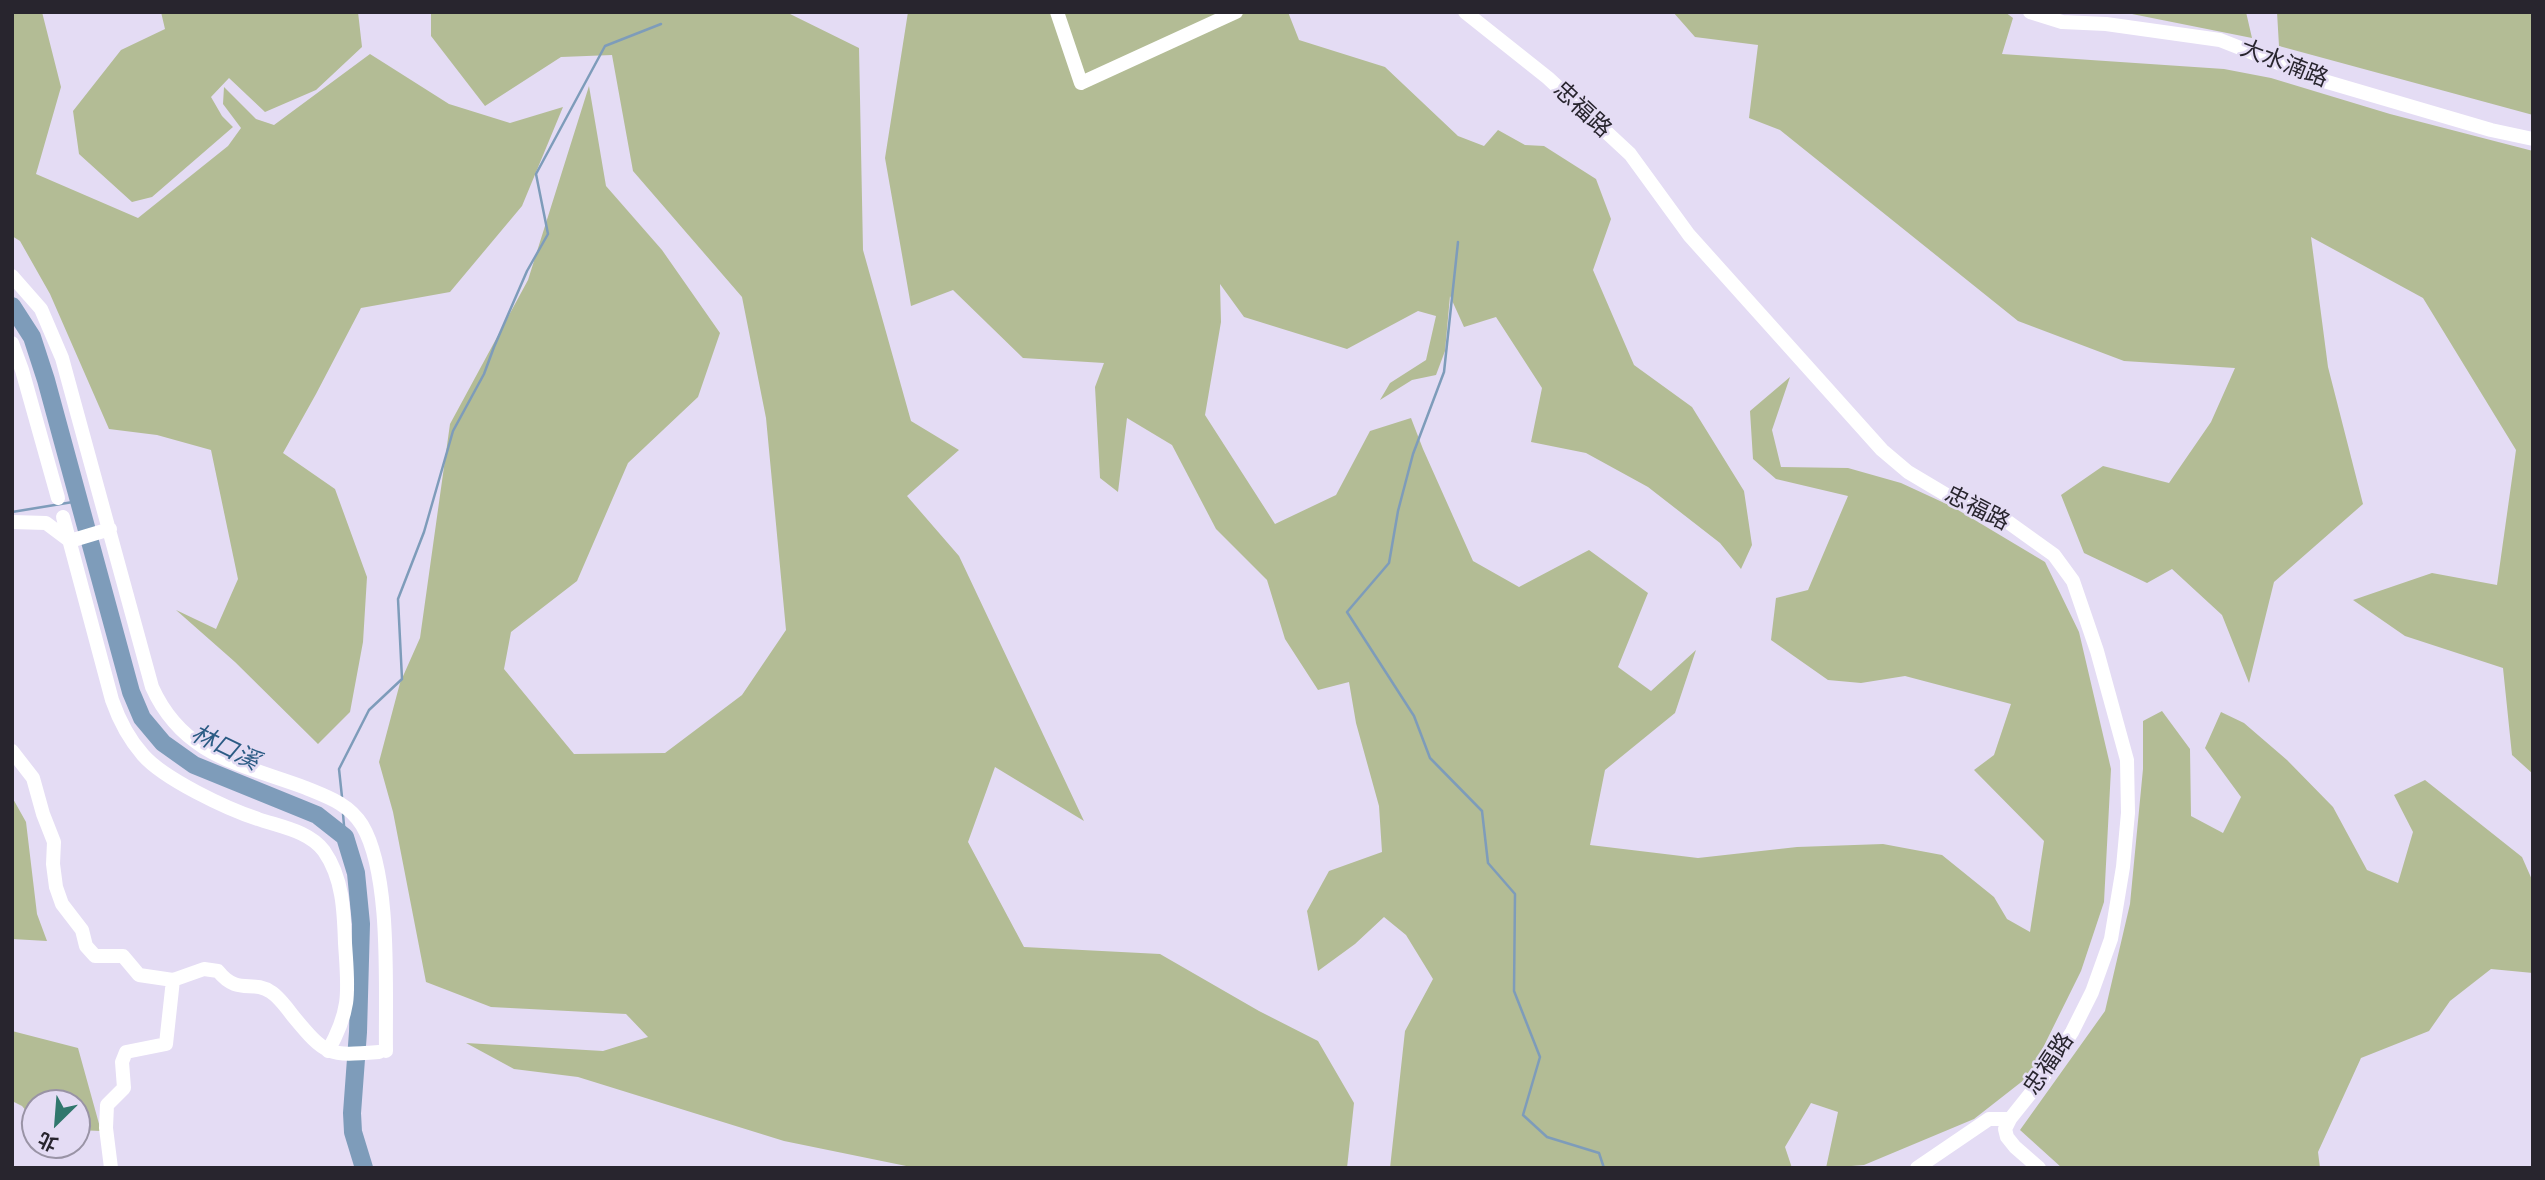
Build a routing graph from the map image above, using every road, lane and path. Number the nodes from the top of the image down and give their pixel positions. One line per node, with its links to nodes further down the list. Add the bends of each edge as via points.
1 (1057, 12): 2 (street, via 1081,83)
2 (1236, 12)
3 (1465, 12): 16 (street, 忠福路, via 1548,78 1630,154 1689,235 1882,450 1955,500 2008,522 2054,555 2073,581 2127,760 2123,867 2111,939 2092,992 2073,1032)
4 (2030, 12): 5 (street, 大水湳路, via 2062,22 2220,40 2324,80)
5 (2533, 139)
6 (12, 276): 11 (street, via 41,309 53,333)
7 (12, 343): 8 (street)
8 (58, 498)
9 (63, 517): 12 (street)
10 (12, 522): 12 (street, via 46,523)
11 (105, 531): 12 (street); 15 (street, via 152,687 174,724 211,752 332,798 363,826 381,891 383,1051)
12 (74, 540): 15 (street, via 112,699 120,722 137,747 163,771 211,799 305,835 323,850 335,871 342,894 348,995)
13 (12, 751): 14 (street, via 33,778 54,842 56,887 62,904 82,930 86,946 95,956 123,956 139,975)
14 (173, 980): 15 (street, via 212,969 229,983 270,990 314,1041); 17 (street, via 166,1044 126,1052 124,1088 107,1105)
15 (334, 1053)
16 (2010, 1119): 18 (street, via 1989,1119); 19 (street, 忠福路, via 2007,1137)
17 (111, 1165)
18 (1917, 1168)
19 (2039, 1168)

